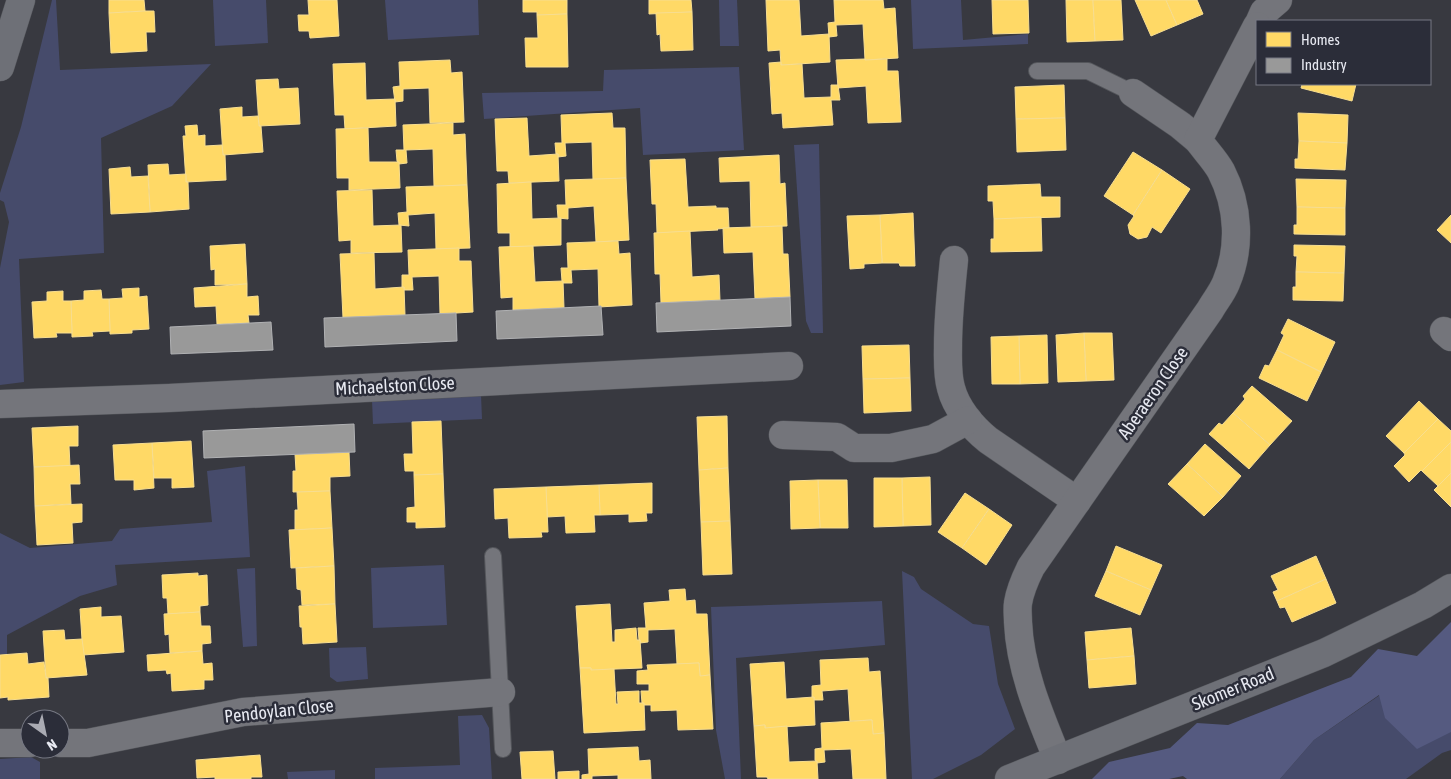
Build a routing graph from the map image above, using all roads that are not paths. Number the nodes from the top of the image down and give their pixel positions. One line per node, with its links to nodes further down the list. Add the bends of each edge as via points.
1 (21, 0): 3 (street)
2 (1256, 24): 6 (street)
3 (0, 67)
4 (1037, 71): 5 (lane, via 1088,71)
5 (1133, 93): 6 (street, Aberaeron Close)
6 (1198, 140): 12 (street, Aberaeron Close, via 1220,170 1229,189 1235,212 1234,260 1210,310)
7 (954, 260): 10 (street, via 948,314 948,367 951,388)
8 (789, 366): 9 (street, Michaelston Close)
9 (0, 404)
10 (968, 420): 11 (street, via 933,439 891,448 854,448 837,437); 12 (street, via 988,440)
11 (783, 436)
12 (1078, 501): 20 (street, Aberaeron Close, via 1031,567 1017,606 1023,662)
13 (493, 556): 15 (lane)
14 (1451, 588): 20 (street, Skomer Road, via 1324,653)
15 (501, 692): 18 (street, Pendoylan Close, via 243,712 88,743); 19 (lane)
16 (0, 743): 17 (street)
17 (20, 743)
18 (70, 743)
19 (503, 749)
20 (1058, 760): 21 (street, Skomer Road)
21 (1009, 779)

